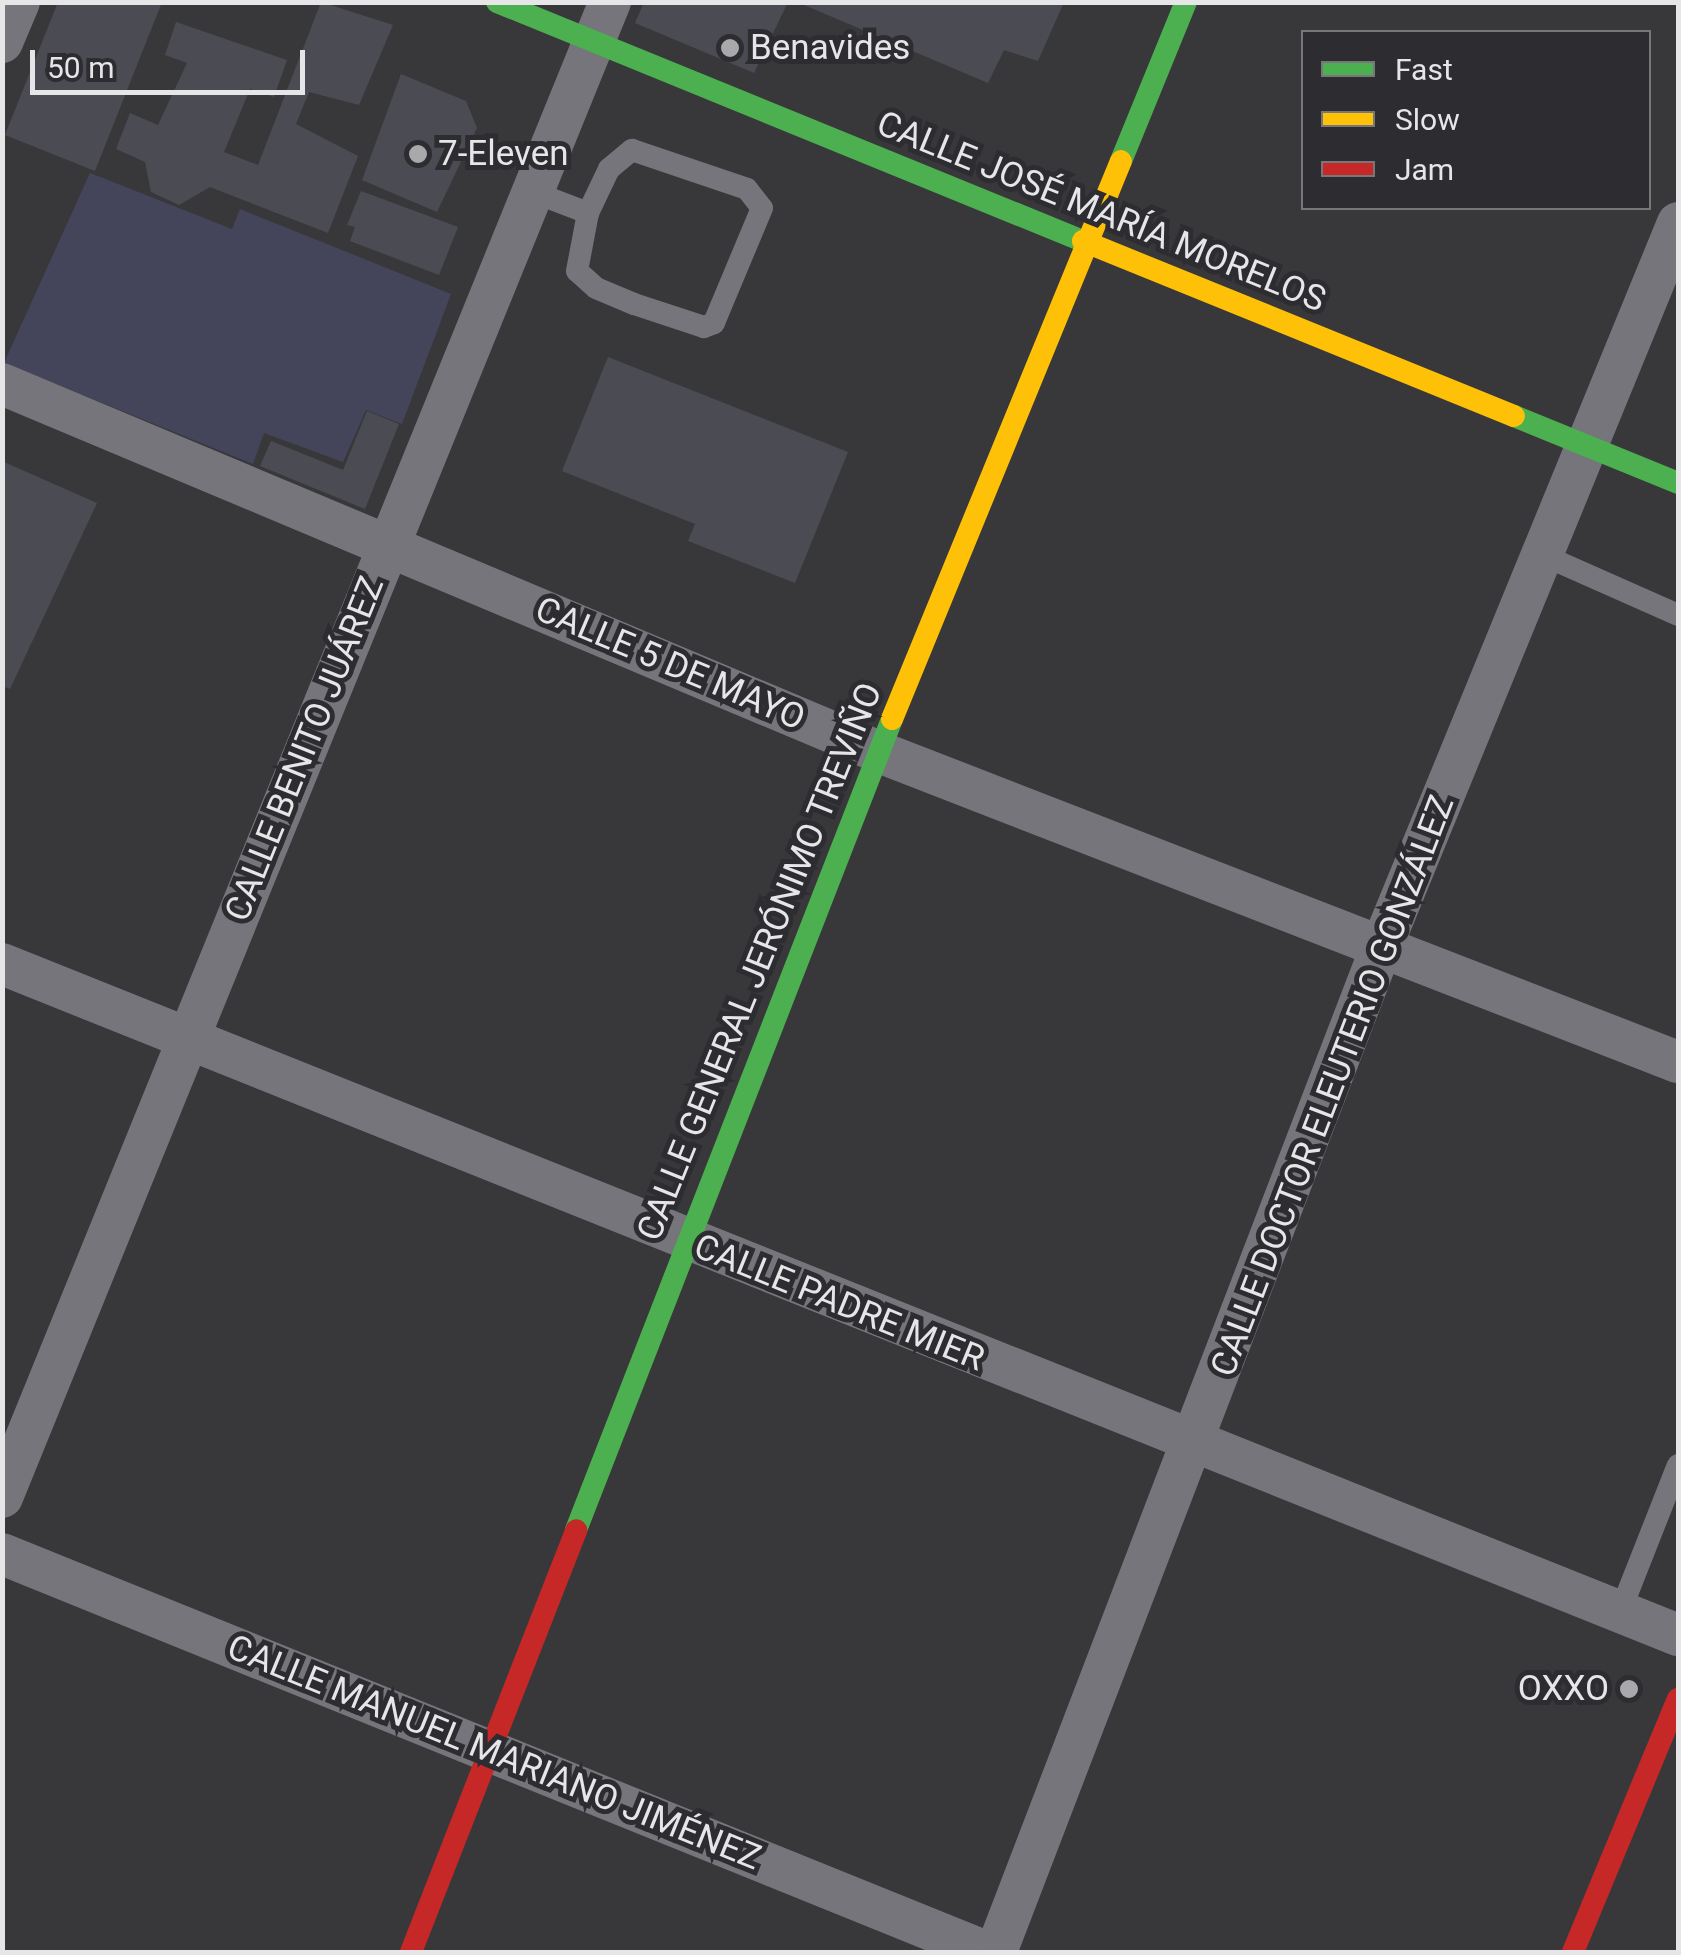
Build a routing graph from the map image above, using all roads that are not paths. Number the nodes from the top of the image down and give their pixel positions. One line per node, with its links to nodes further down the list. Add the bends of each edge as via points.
1 (19, 2): 5 (street)
2 (498, 2): 6 (street, CALLE JOSÉ MARÍA MORELOS)
3 (610, 2): 6 (street, CALLE BENITO JUÁREZ)
4 (1186, 2): 10 (street, CALLE GENERAL JERÓNIMO TREVIÑO)
5 (2, 42)
6 (594, 43): 7 (street, CALLE BENITO JUÁREZ); 10 (street, CALLE JOSÉ MARÍA MORELOS)
7 (533, 192): 8 (lane); 14 (street, CALLE BENITO JUÁREZ)
8 (588, 213): 8 (lane, via 577,258 584,280 704,327 724,312 762,208 747,189 632,150 609,168)
9 (1678, 223): 12 (street, CALLE DOCTOR ELEUTERIO GONZÁLEZ)
10 (1089, 245): 12 (street, CALLE JOSÉ MARÍA MORELOS); 17 (street, CALLE GENERAL JERÓNIMO TREVIÑO)
11 (2, 384): 14 (street, CALLE 5 DE MAYO)
12 (1589, 448): 13 (street, CALLE JOSÉ MARÍA MORELOS); 15 (street, CALLE DOCTOR ELEUTERIO GONZÁLEZ)
13 (1678, 483)
14 (387, 544): 17 (street, CALLE 5 DE MAYO); 20 (street, CALLE BENITO JUÁREZ)
15 (1544, 556): 16 (lane); 18 (street, CALLE DOCTOR ELEUTERIO GONZÁLEZ)
16 (1678, 615)
17 (879, 752): 18 (street, CALLE 5 DE MAYO); 22 (street, CALLE GENERAL JERÓNIMO TREVIÑO)
18 (1383, 944): 21 (street, CALLE 5 DE MAYO); 23 (street, CALLE DOCTOR ELEUTERIO GONZÁLEZ)
19 (2, 964): 20 (street, CALLE PADRE MIER)
20 (187, 1041): 22 (street, CALLE PADRE MIER); 25 (street, CALLE BENITO JUÁREZ)
21 (1678, 1062)
22 (686, 1241): 23 (street, CALLE PADRE MIER); 30 (street, CALLE GENERAL JERÓNIMO TREVIÑO)
23 (1195, 1446): 27 (street, CALLE PADRE MIER); 33 (street, CALLE DOCTOR ELEUTERIO GONZÁLEZ)
24 (1678, 1466): 27 (lane)
25 (2, 1497)
26 (2, 1554): 30 (street, CALLE MANUEL MARIANO JIMÉNEZ)
27 (1620, 1612): 28 (street, CALLE PADRE MIER)
28 (1678, 1635)
29 (1678, 1700): 34 (street)
30 (494, 1754): 31 (street, CALLE GENERAL JERÓNIMO TREVIÑO); 32 (street, CALLE MANUEL MARIANO JIMÉNEZ)
31 (411, 1952)
32 (986, 1952)
33 (996, 1952)
34 (1573, 1952)

